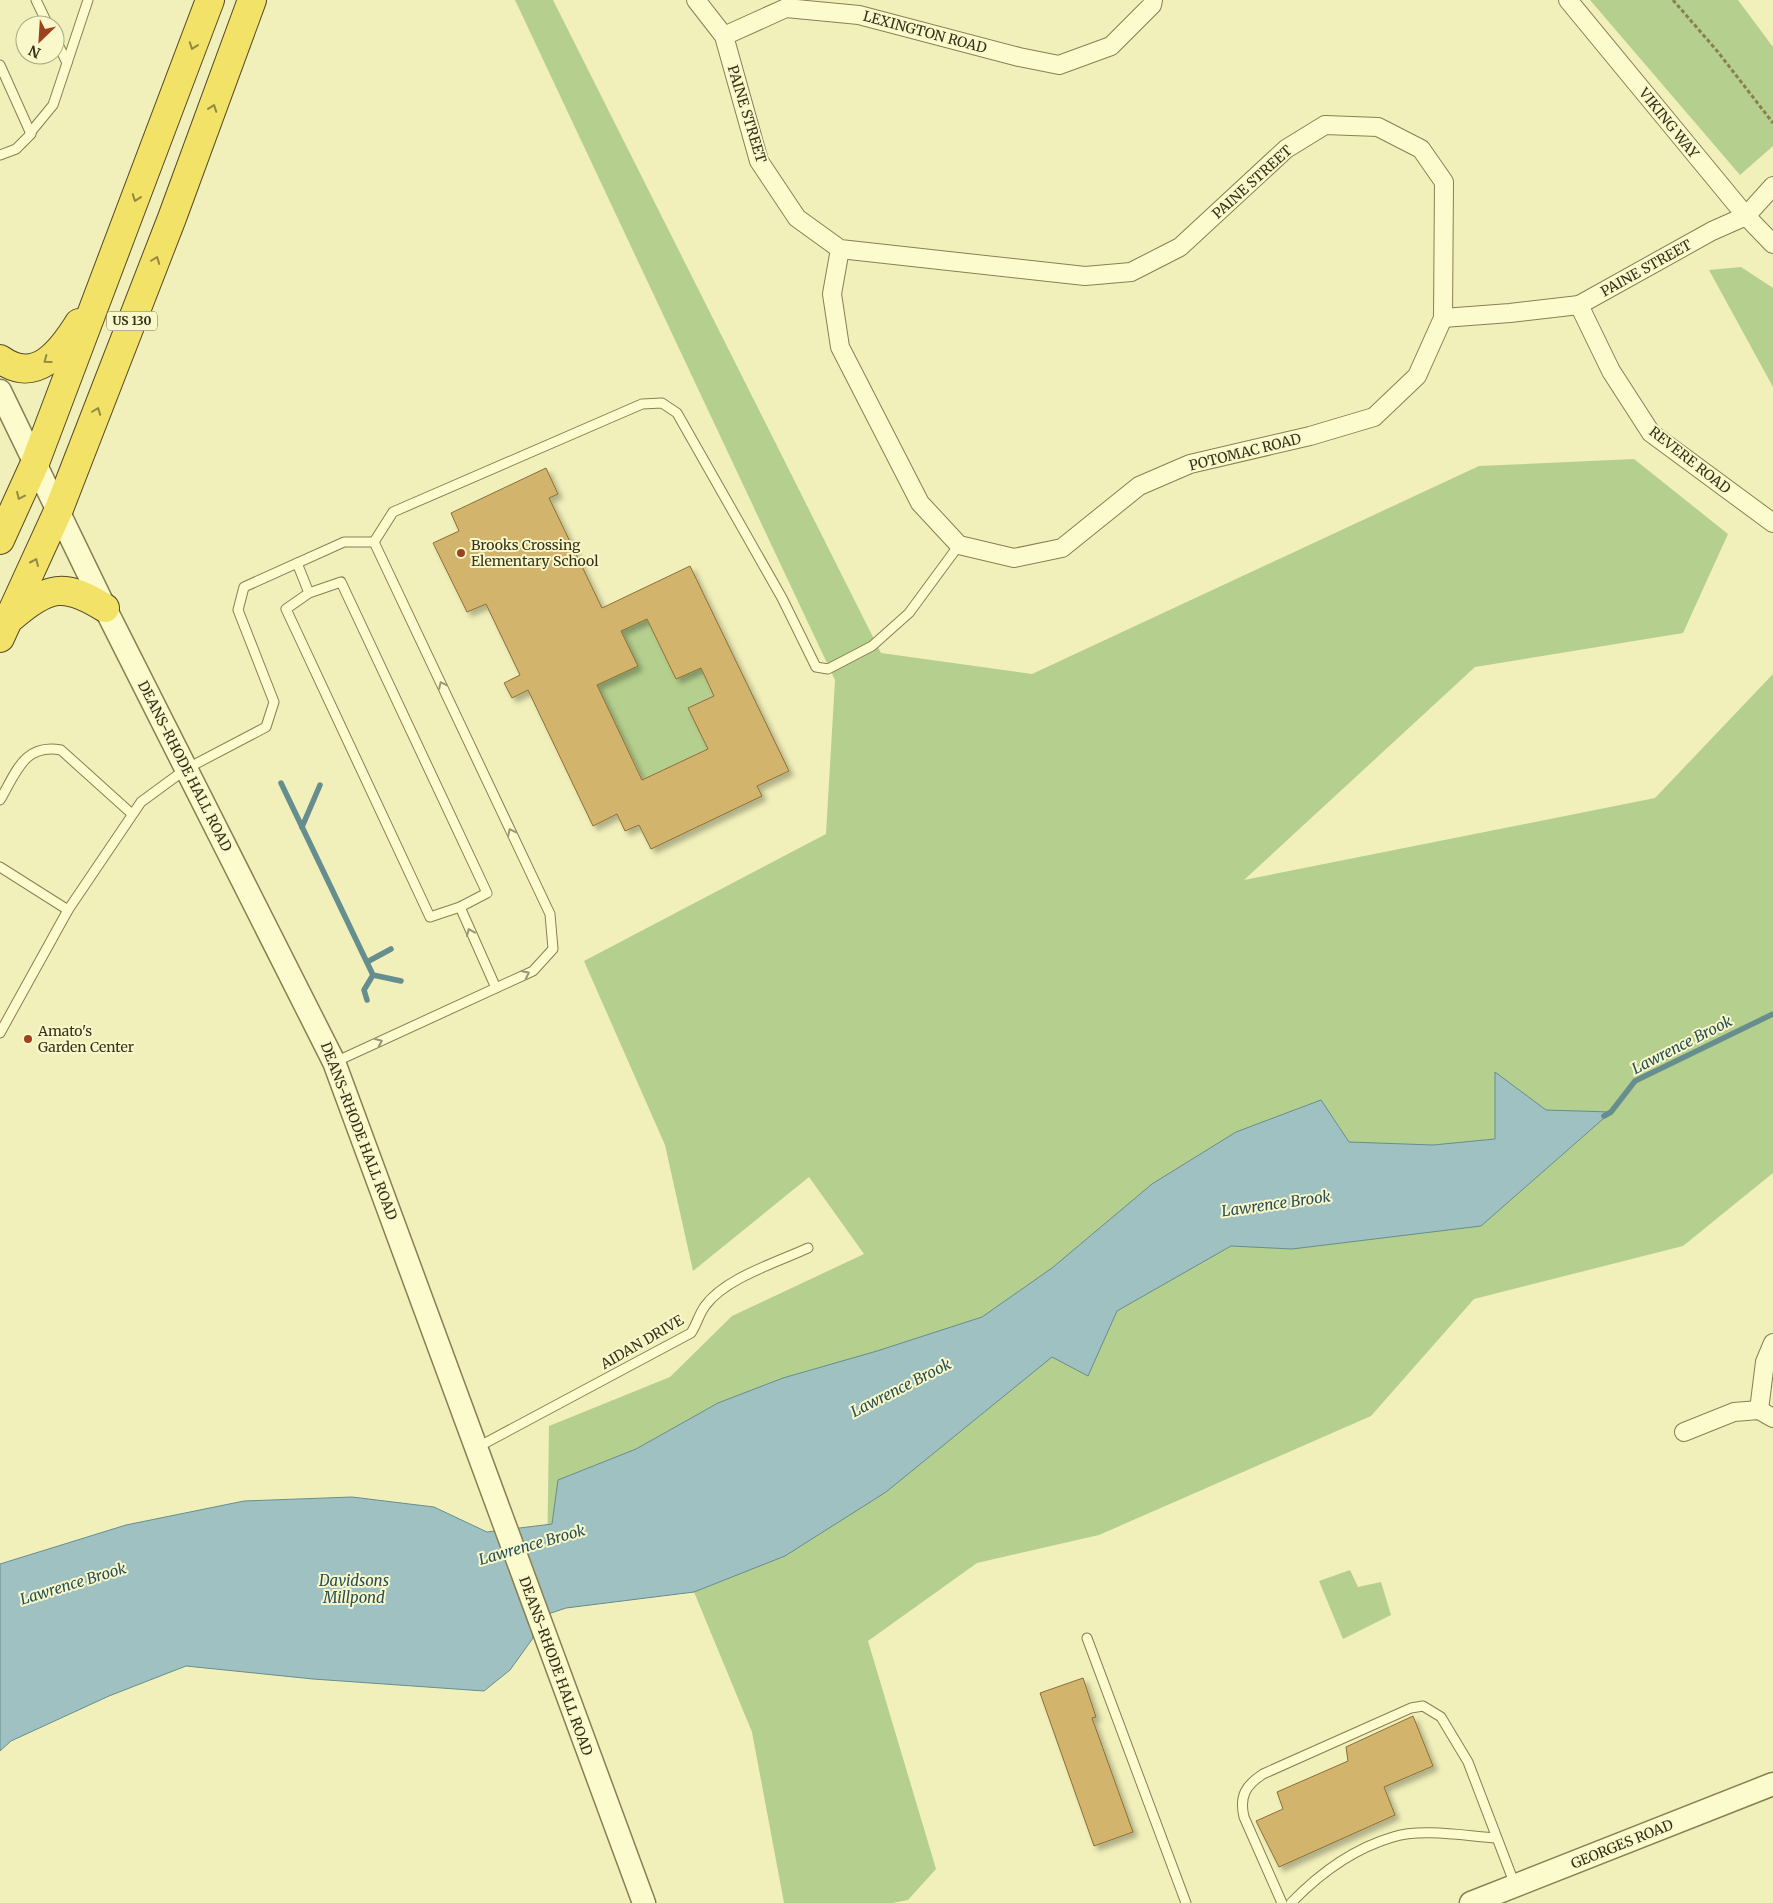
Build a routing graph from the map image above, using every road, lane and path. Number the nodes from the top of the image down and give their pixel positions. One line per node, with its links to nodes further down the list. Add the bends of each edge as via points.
1 (36, 0): 9 (lane)
2 (88, 0): 12 (lane)
3 (210, 0): 21 (highway, US 130, one-way to 21)
4 (252, 0): 27 (highway, US 130, one-way to 4)
5 (696, 0): 10 (street)
6 (1153, 0): 10 (street, LEXINGTON ROAD, via 1152,5 1111,46 1059,65 859,15 786,8)
7 (1568, 0): 18 (street, VIKING WAY)
8 (1673, 0): 14 (path)
9 (43, 15)
10 (724, 36): 20 (street, PAINE STREET, via 759,161 796,218)
11 (65, 59): 12 (lane)
12 (67, 63): 15 (lane, via 53,105)
13 (0, 65): 15 (lane)
14 (1773, 123)
15 (30, 133): 16 (lane, via 16,148)
16 (0, 155)
17 (1773, 186): 18 (street)
18 (1746, 216): 19 (street, VIKING WAY); 22 (street, PAINE STREET, via 1712,231)
19 (1773, 244)
20 (840, 249): 23 (street, PAINE STREET, via 1085,276 1131,272 1180,248 1286,149 1325,125 1378,127 1422,149 1444,182); 31 (street, via 832,294 840,347 920,503)
21 (106, 279): 24 (highway, one-way to 24, via 63,348 38,367 15,369); 26 (highway, US 130)
22 (1579, 305): 23 (street, PAINE STREET); 28 (street, REVERE ROAD, via 1611,371 1652,433)
23 (1443, 318): 31 (street, POTOMAC ROAD, via 1417,376 1374,417 1310,436 1190,464 1139,486 1062,548 1014,558)
24 (0, 359)
25 (0, 391): 26 (street, DEANS-RHODE HALL ROAD)
26 (35, 463): 27 (street, DEANS-RHODE HALL ROAD); 29 (highway, US 130, one-way to 29)
27 (59, 509): 34 (street, DEANS-RHODE HALL ROAD); 35 (highway, US 130, one-way to 27)
28 (1773, 523)
29 (0, 540)
30 (374, 542): 31 (lane, via 394,512 642,404 662,403 677,413 707,464 782,598 816,667 828,669 872,646 909,613); 32 (lane, via 344,542); 42 (lane, one-way to 30, via 533,971 553,948 550,914)
31 (959, 545)
32 (296, 563): 33 (lane); 36 (lane, via 244,587 238,610 274,702 266,726)
33 (309, 593): 40 (lane, via 286,609 430,918); 40 (lane, via 341,582 487,893)
34 (105, 608): 35 (highway, via 79,593 60,590 41,594); 36 (street, DEANS-RHODE HALL ROAD)
35 (4, 629)
36 (186, 769): 38 (lane, via 141,802); 44 (street, DEANS-RHODE HALL ROAD)
37 (0, 800): 38 (lane, via 25,758 36,750 48,748 61,750)
38 (132, 814): 41 (lane)
39 (0, 867): 41 (lane)
40 (460, 907): 42 (lane, one-way to 40)
41 (68, 910): 43 (lane)
42 (496, 988): 44 (lane, one-way to 42)
43 (0, 1033)
44 (334, 1062): 49 (street, DEANS-RHODE HALL ROAD)
45 (808, 1248): 49 (lane, AIDAN DRIVE, via 727,1286 705,1306 691,1333)
46 (1773, 1343): 47 (street, via 1765,1362)
47 (1766, 1414): 48 (street, via 1734,1412)
48 (1684, 1432)
49 (475, 1448): 54 (street, DEANS-RHODE HALL ROAD)
50 (1087, 1638): 55 (lane)
51 (1773, 1784): 53 (street, GEORGES ROAD)
52 (1496, 1838): 53 (lane); 56 (lane, via 1468,1762 1442,1717 1423,1706 1411,1708 1263,1774 1252,1781 1243,1793 1244,1817); 57 (lane, via 1428,1834 1394,1837 1326,1869)
53 (1515, 1886): 58 (street, GEORGES ROAD)
54 (644, 1903)
55 (1186, 1903)
56 (1282, 1903)
57 (1291, 1903)
58 (1471, 1903)

